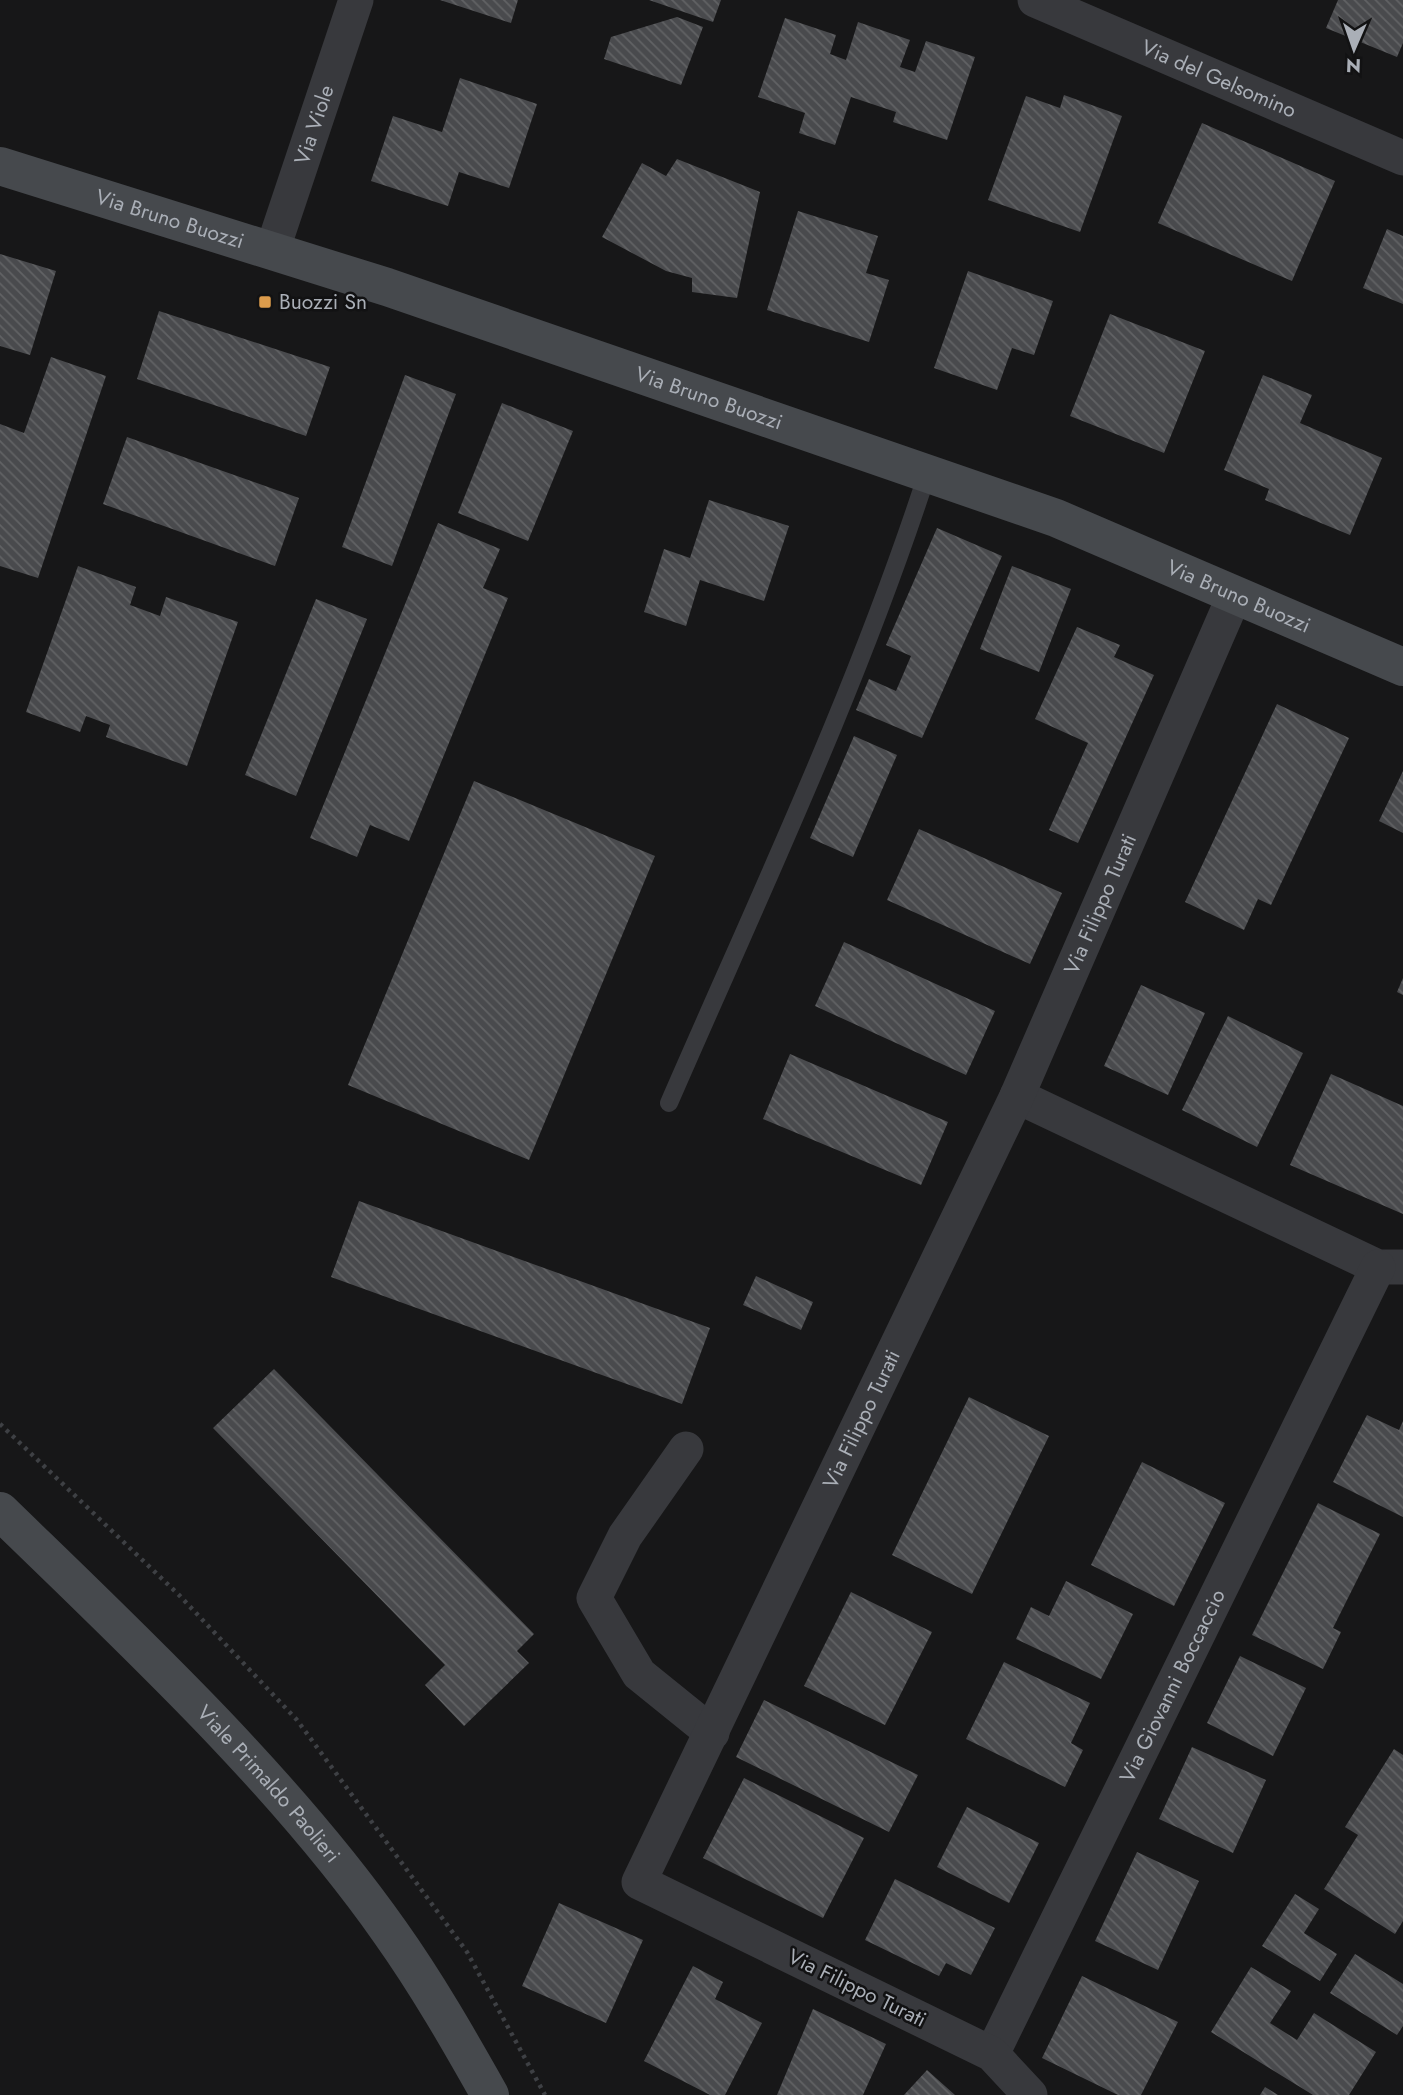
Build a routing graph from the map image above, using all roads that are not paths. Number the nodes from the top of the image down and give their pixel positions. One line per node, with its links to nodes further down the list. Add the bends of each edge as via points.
1 (356, 0): 5 (street, Via Viole)
2 (1035, 0): 3 (street, Via del Gelsomino)
3 (1403, 158)
4 (0, 166): 5 (street, Via Bruno Buozzi)
5 (272, 251): 6 (street, Via Bruno Buozzi)
6 (928, 474): 7 (street, Via Bruno Buozzi, via 1056,518); 10 (lane, via 858,666)
7 (1236, 594): 8 (street, Via Bruno Buozzi); 9 (street, Via Filippo Turati)
8 (1403, 667)
9 (1017, 1096): 11 (street, Via Giovanni Boccaccio); 14 (street, Via Filippo Turati)
10 (669, 1103)
11 (1390, 1267): 15 (street, Via Giovanni Boccaccio)
12 (686, 1449): 14 (street, via 625,1536 594,1598 639,1674)
13 (0, 1511): 16 (street, Viale Primaldo Paolieri, via 143,1650 341,1868 418,1973)
14 (712, 1733): 15 (street, Via Filippo Turati, via 639,1882)
15 (992, 2054): 17 (street)
16 (490, 2095)
17 (1030, 2095)

